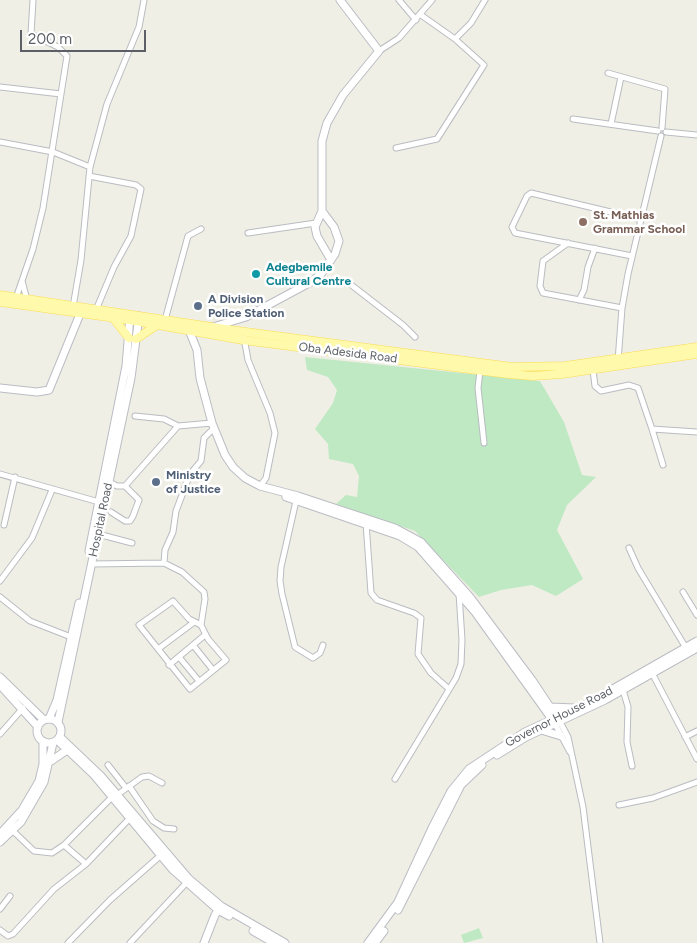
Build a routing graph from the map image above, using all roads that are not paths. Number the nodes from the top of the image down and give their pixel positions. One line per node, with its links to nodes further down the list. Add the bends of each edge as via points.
1 (33, 0): 14 (street, via 31,34 58,47 67,56)
2 (144, 0): 22 (street, via 139,28 107,104)
3 (340, 0): 10 (street)
4 (399, 0): 8 (street)
5 (432, 0): 7 (street)
6 (485, 0): 9 (street, via 471,23)
7 (421, 14): 8 (street); 9 (street)
8 (416, 20): 10 (street, via 399,38)
9 (455, 39): 20 (street, via 483,63 483,67 437,139)
10 (379, 51): 24 (street, via 343,95 327,123 321,153)
11 (608, 73): 12 (street)
12 (621, 77): 16 (street); 17 (street, via 666,90)
13 (0, 87): 14 (street)
14 (61, 94): 21 (street)
15 (573, 120): 16 (street)
16 (611, 124): 17 (street)
17 (662, 132): 18 (street); 25 (street)
18 (697, 135)
19 (0, 142): 21 (street)
20 (396, 148)
21 (53, 152): 22 (street); 34 (street, via 40,221)
22 (90, 167): 23 (street)
23 (89, 176): 42 (street); 44 (street, via 136,185 141,189 131,236)
24 (322, 211): 26 (street); 32 (street, via 339,238 339,246)
25 (640, 219): 29 (street, via 528,194 513,231); 31 (street)
26 (316, 223): 28 (street); 32 (street, via 316,233)
27 (201, 229): 49 (street, via 188,236)
28 (248, 233)
29 (568, 242): 30 (street); 39 (street, via 543,261 540,289 542,293)
30 (595, 248): 31 (street); 35 (street)
31 (632, 256): 43 (street)
32 (331, 260): 33 (street)
33 (316, 279): 46 (street); 55 (street, via 350,284 403,324)
34 (22, 281): 37 (street); 38 (street)
35 (584, 290): 39 (street); 40 (street)
36 (0, 295): 37 (main road, Oba Adesida Road)
37 (16, 298): 38 (main road, Oba Adesida Road)
38 (27, 300): 42 (main road, Oba Adesida Road)
39 (579, 300): 40 (street)
40 (587, 301): 43 (street)
41 (0, 302): 45 (main road, Oba Adesida Road)
42 (73, 307): 44 (main road, Oba Adesida Road)
43 (622, 308): 58 (street)
44 (96, 310): 47 (main road, Oba Adesida Road)
45 (80, 314): 48 (main road, Oba Adesida Road); 61 (street, via 49,390)
46 (246, 317): 51 (street); 53 (street)
47 (134, 318): 48 (main road, Oba Adesida Road); 49 (main road, Oba Adesida Road); 50 (main road, Oba Adesida Road); 54 (street, Hospital Road)
48 (114, 319): 54 (main road)
49 (165, 320): 51 (main road, Oba Adesida Road)
50 (157, 325): 52 (main road, Oba Adesida Road); 54 (main road)
51 (212, 327): 53 (main road, Oba Adesida Road)
52 (189, 330): 53 (main road, Oba Adesida Road); 63 (street, via 197,350 200,378)
53 (242, 335): 58 (main road, Oba Adesida Road, via 512,367); 60 (main road, Oba Adesida Road); 71 (street, via 248,360 275,428)
54 (132, 338): 72 (street, Hospital Road, via 130,378); 78 (street, Hospital Road)
55 (415, 338)
56 (697, 347): 58 (main road, Oba Adesida Road)
57 (697, 354): 58 (main road, Oba Adesida Road)
58 (618, 362): 59 (main road, Oba Adesida Road)
59 (593, 370): 60 (main road, Oba Adesida Road, via 532,376); 65 (street, via 596,386 601,391 629,385 638,388)
60 (480, 371): 67 (street, via 478,388)
61 (0, 388)
62 (135, 416): 64 (street, via 164,419)
63 (213, 425): 64 (street); 74 (street, via 233,467); 85 (street, via 204,438 201,461 190,474 176,511 173,532 164,550)
64 (178, 426): 73 (street)
65 (652, 429): 66 (street); 68 (street)
66 (697, 432)
67 (484, 443)
68 (663, 465)
69 (0, 474): 70 (street)
70 (15, 478): 75 (street); 80 (street)
71 (266, 478): 74 (street); 76 (street)
72 (108, 482): 73 (street); 82 (street, Hospital Road)
73 (125, 486): 79 (street, via 139,500 133,516 130,521 125,521)
74 (260, 486): 76 (street)
75 (52, 490): 78 (street); 87 (street, via 32,538)
76 (272, 490): 77 (street); 112 (street, via 395,528 420,542 470,597)
77 (296, 501): 81 (street); 98 (street, via 281,567 282,594 298,651 313,658)
78 (99, 502): 95 (street, Hospital Road)
79 (111, 512)
80 (4, 524)
81 (366, 524): 88 (street, via 412,543); 109 (street, via 371,594 377,600 421,618 418,654 431,673)
82 (98, 534): 83 (street); 86 (street, Hospital Road)
83 (132, 543)
84 (630, 548): 99 (street, via 643,577)
85 (164, 563): 86 (street); 93 (street, via 182,572 204,592)
86 (92, 564): 116 (street, Hospital Road)
87 (0, 581)
88 (460, 592): 109 (street, via 461,664); 112 (street)
89 (684, 592): 91 (street)
90 (0, 597): 95 (street, via 30,620)
91 (697, 615)
92 (193, 623): 93 (street); 101 (street); 101 (street, via 173,601 139,625)
93 (201, 624): 94 (street)
94 (205, 635): 97 (street); 104 (street, via 226,660)
95 (71, 638): 114 (street, Hospital Road, via 57,700)
96 (697, 641): 99 (street, Governor House Road)
97 (193, 645): 102 (street); 104 (street)
98 (323, 645)
99 (686, 648): 105 (street, Governor House Road)
100 (697, 648): 105 (street, Governor House Road)
101 (158, 650): 103 (street)
102 (179, 657): 103 (street); 107 (street)
103 (169, 665): 107 (street, via 190,689)
104 (213, 670): 107 (street)
105 (651, 672): 110 (street, Governor House Road); 113 (street, Governor House Road); 122 (street)
106 (0, 677): 114 (street)
107 (199, 681)
108 (0, 685): 111 (street)
109 (449, 689): 131 (street)
110 (623, 690): 115 (street, Governor House Road); 130 (street, via 628,707 627,742)
111 (23, 708): 117 (street); 120 (street)
112 (548, 708): 113 (street); 115 (street); 118 (street)
113 (576, 708): 115 (street, Governor House Road)
114 (46, 719): 116 (street); 117 (street)
115 (556, 720): 118 (street, Governor House Road); 121 (street); 126 (street, via 568,737)
116 (58, 722): 123 (street, via 62,732)
117 (38, 728): 124 (street)
118 (540, 728): 121 (street); 155 (street, Governor House Road, via 500,748 459,779 398,902); 156 (street, Governor House Road, via 485,763 461,785 405,900)
119 (697, 731): 122 (street)
120 (0, 734)
121 (562, 736): 126 (street)
122 (685, 737): 127 (street)
123 (57, 740): 124 (street); 125 (street); 128 (street); 135 (street, via 102,776)
124 (42, 741): 140 (street, via 43,764 39,781 22,810)
125 (67, 750): 128 (street); 135 (street)
126 (570, 752): 157 (street, via 583,807)
127 (697, 760)
128 (50, 761): 139 (street, via 44,782 31,806)
129 (108, 764): 134 (street)
130 (632, 766)
131 (395, 779)
132 (697, 782): 136 (street, via 653,798)
133 (162, 783): 134 (street, via 146,776)
134 (128, 787): 135 (street); 138 (street, via 153,821 164,828)
135 (115, 796): 137 (street); 142 (street); 145 (street)
136 (619, 805)
137 (129, 819): 143 (street); 144 (street)
138 (174, 829)
139 (12, 830): 141 (street); 142 (street, via 26,845 41,853 52,853)
140 (0, 834)
141 (0, 842)
142 (64, 845): 144 (street)
143 (160, 856): 145 (street); 150 (street)
144 (86, 864): 149 (street, via 54,889 11,936)
145 (188, 881): 147 (street); 151 (street)
146 (10, 896): 148 (street)
147 (220, 908): 152 (street); 153 (street); 154 (street)
148 (0, 909)
149 (0, 930)
150 (68, 943)
151 (130, 943)
152 (204, 943)
153 (274, 943)
154 (285, 943)
155 (368, 943)
156 (375, 943)
157 (600, 943)

